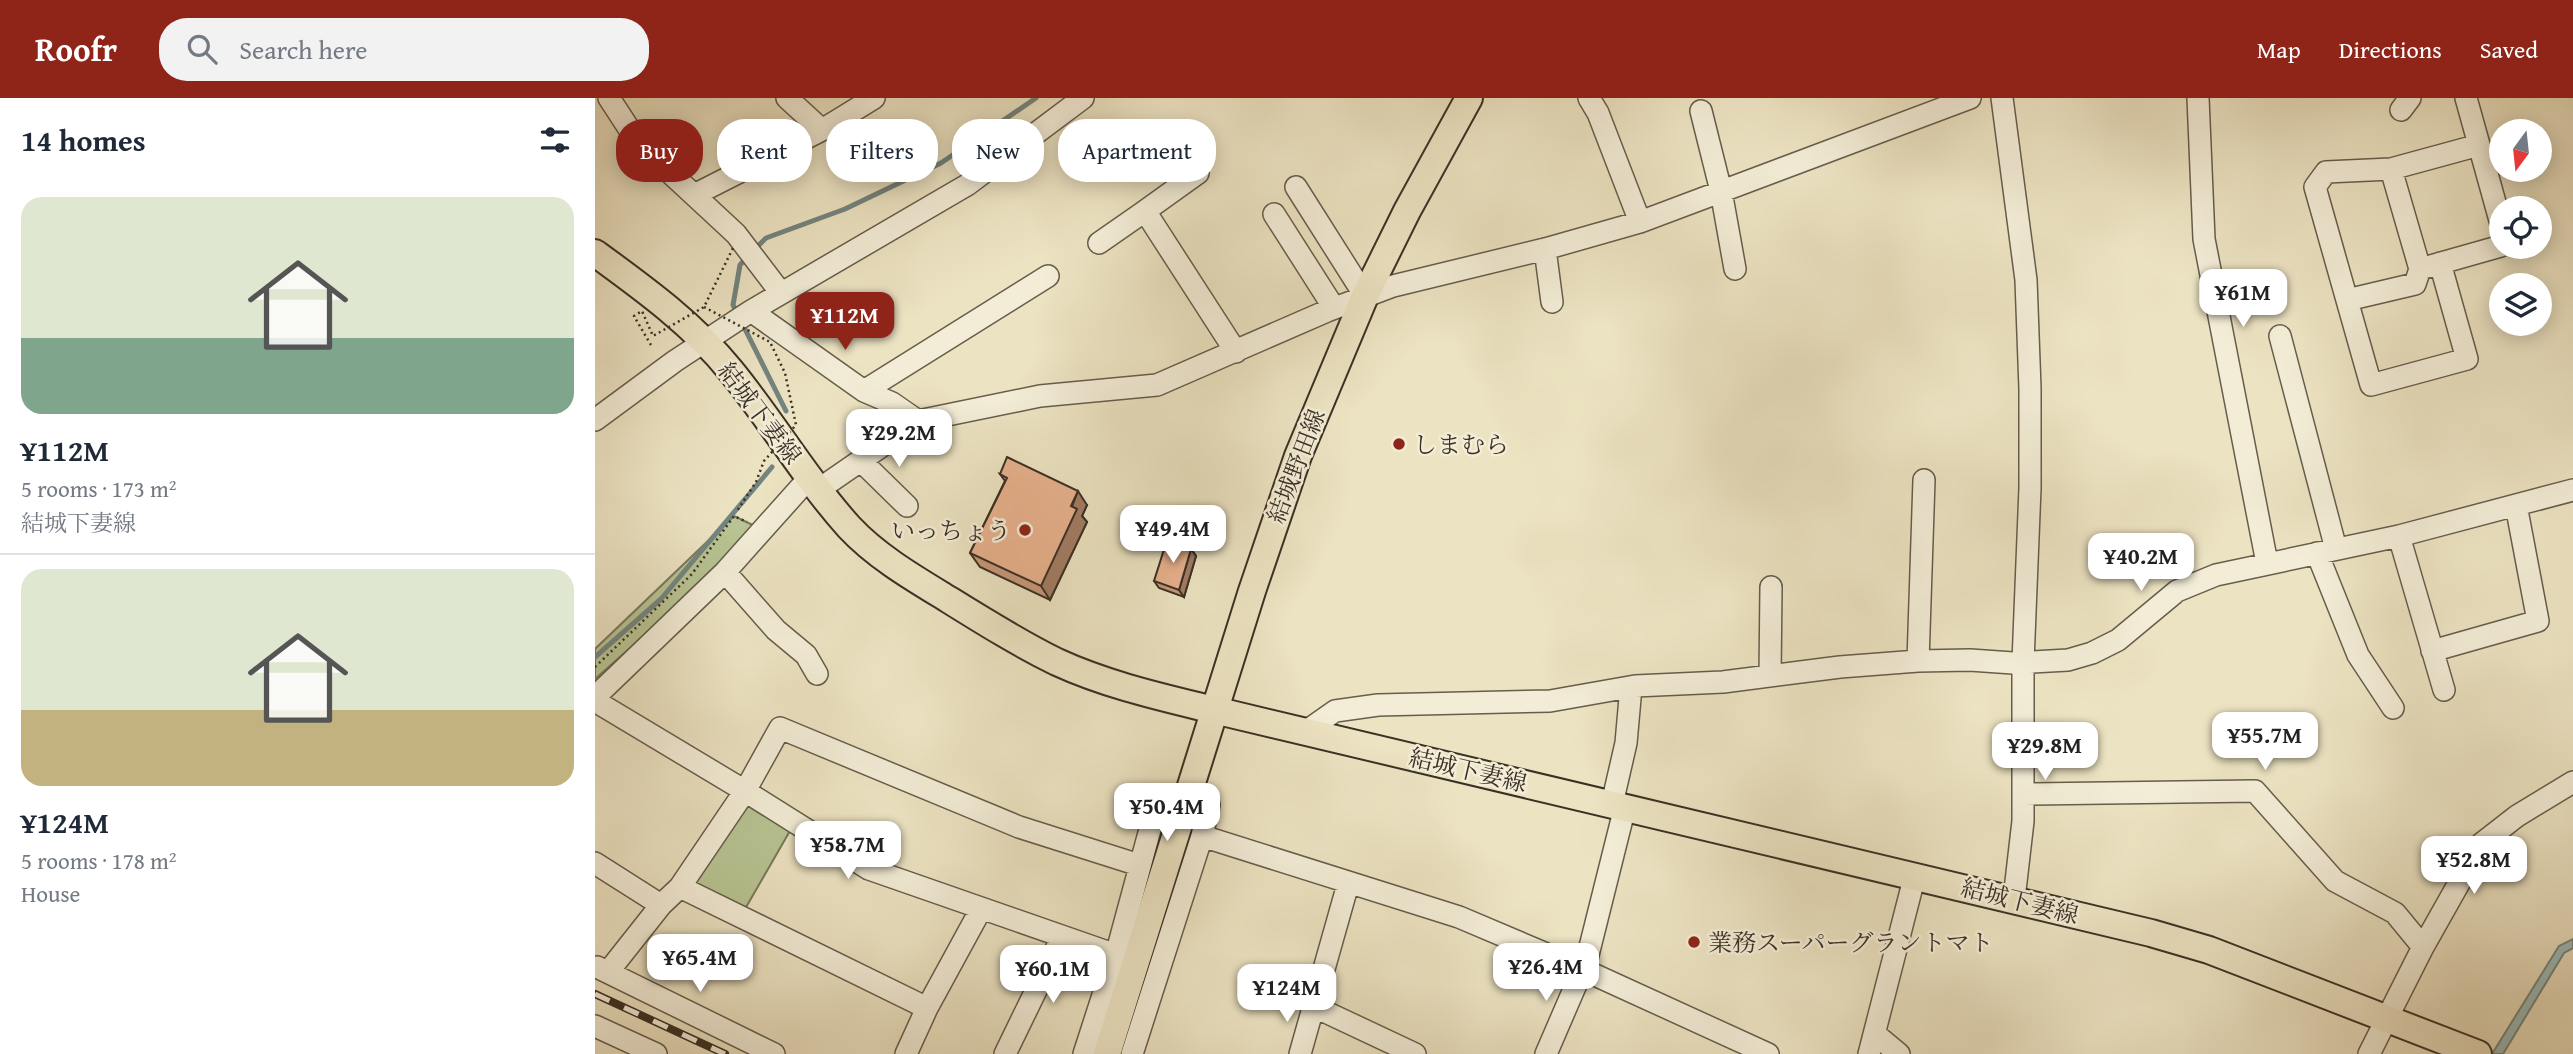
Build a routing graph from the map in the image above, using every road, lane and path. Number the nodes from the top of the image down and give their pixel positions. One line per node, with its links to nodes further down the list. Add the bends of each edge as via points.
1 (609, 98): 18 (street, via 639,144)
2 (787, 98): 12 (street)
3 (874, 98): 12 (street)
4 (1083, 98): 31 (street, via 967,185)
5 (1469, 98): 32 (main road, 結城野田線)
6 (1589, 98): 22 (street)
7 (1970, 98): 17 (street)
8 (2002, 98): 58 (street, via 2026,280 2031,389)
9 (2198, 98): 53 (street, via 2204,239)
10 (2466, 98): 13 (street)
11 (1701, 111): 17 (street)
12 (822, 130): 18 (street)
13 (2479, 145): 14 (street); 19 (street)
14 (2391, 169): 28 (street); 33 (street, via 2326,172 2315,187)
15 (1185, 182): 20 (street)
16 (1296, 187): 32 (street)
17 (1721, 191): 22 (street); 29 (street)
18 (696, 194): 31 (street, via 736,234)
19 (2493, 196)
20 (1145, 211): 23 (street); 41 (street)
21 (1274, 214): 36 (street)
22 (1640, 222): 25 (street)
23 (1099, 243)
24 (734, 246): 35 (path, bridge)
25 (1545, 249): 32 (street); 34 (street)
26 (2489, 249): 28 (street)
27 (595, 253): 39 (main road, 結城下妻線)
28 (2430, 266): 33 (street, via 2415,284); 33 (street, via 2467,359 2371,385)
29 (1735, 269)
30 (1048, 276): 42 (street)
31 (781, 293): 37 (street)
32 (1365, 296): 36 (street); 66 (main road, 結城野田線, via 1281,503)
33 (2347, 300)
34 (1552, 302)
35 (704, 307): 40 (path, bridge, via 653,336 642,311 634,316); 59 (path, bridge, via 770,342 785,373 796,425 764,461 757,482 692,574)
36 (1333, 308): 41 (street)
37 (751, 311): 39 (street); 42 (street)
38 (2280, 336): 52 (street)
39 (704, 341): 43 (street); 47 (main road, 結城下妻線)
40 (651, 345)
41 (1236, 352): 44 (street, via 1157,386 1040,396)
42 (865, 391): 44 (street)
43 (595, 420)
44 (918, 421): 45 (street)
45 (861, 461): 47 (street); 50 (street)
46 (1924, 480): 57 (street)
47 (814, 484): 54 (street); 66 (main road, 結城下妻線, via 849,527 881,555 1017,640 1099,678)
48 (2573, 491): 49 (street)
49 (2516, 505): 51 (street); 56 (street, via 2538,621)
50 (907, 506)
51 (2399, 537): 52 (street); 56 (street)
52 (2326, 551): 53 (street); 65 (street, via 2358,654)
53 (2267, 563): 58 (street, via 2216,575 2178,591 2118,640 2092,653 2068,660)
54 (725, 572): 60 (street, via 776,630 806,656); 64 (street)
55 (1771, 587): 61 (street)
56 (2432, 651): 63 (street)
57 (1918, 661): 58 (street); 61 (street)
58 (2022, 663): 70 (street)
59 (595, 667)
60 (817, 674)
61 (1770, 676): 62 (street)
62 (1632, 687): 67 (street, via 1551,701 1335,710); 72 (street)
63 (2444, 690)
64 (595, 699): 69 (street)
65 (2393, 708)
66 (1214, 710): 67 (main road, 結城下妻線); 71 (main road, 結城野田線)
67 (1305, 732): 72 (main road, 結城下妻線)
68 (2573, 782): 83 (street, via 2481,844)
69 (745, 791): 75 (street, via 780,728 1019,827); 78 (street); 81 (street, via 869,869)
70 (2024, 794): 79 (street); 83 (street, via 2255,791 2335,881 2395,913)
71 (1186, 797): 73 (street, via 1207,800); 75 (street, via 1159,796); 98 (main road, 結城野田線)
72 (1618, 806): 76 (main road, 結城下妻線); 86 (street)
73 (1202, 836): 77 (street); 99 (street)
74 (595, 863): 80 (street)
75 (1139, 864): 84 (street)
76 (1915, 875): 79 (main road, 結城下妻線); 91 (street)
77 (1349, 884): 86 (street, via 1459,917); 87 (street)
78 (680, 887): 80 (street); 88 (street)
79 (2014, 899): 89 (main road, 結城下妻線, via 2209,950)
80 (661, 905): 85 (street)
81 (982, 909): 82 (street); 88 (street)
82 (1062, 937): 84 (street); 96 (street)
83 (2423, 947): 89 (street)
84 (1116, 955): 97 (street)
85 (601, 970): 94 (street)
86 (1584, 970): 92 (street); 102 (street)
87 (1315, 1007): 100 (street); 101 (street)
88 (927, 1008): 95 (street)
89 (2387, 1019): 105 (street); 106 (main road, 結城下妻線)
90 (595, 1026): 93 (street)
91 (1872, 1044): 104 (street)
92 (1733, 1047): 103 (street)
93 (648, 1053)
94 (774, 1054)
95 (907, 1054)
96 (1005, 1054)
97 (1084, 1054)
98 (1107, 1054)
99 (1132, 1054)
100 (1300, 1054)
101 (1415, 1054)
102 (1546, 1054)
103 (1768, 1054)
104 (1899, 1054)
105 (2369, 1054)
106 (2477, 1054)

